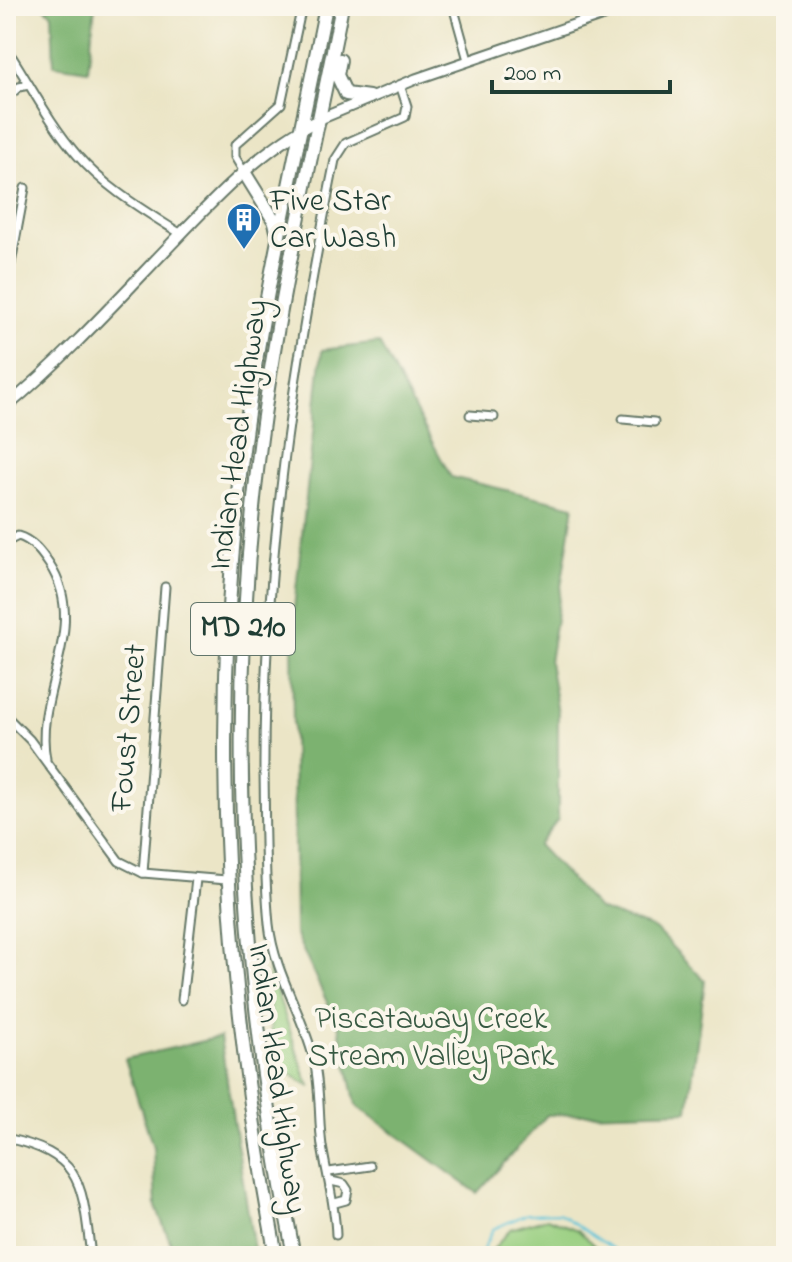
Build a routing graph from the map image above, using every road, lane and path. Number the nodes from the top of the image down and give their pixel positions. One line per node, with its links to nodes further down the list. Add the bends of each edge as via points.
1 (302, 6): 15 (street, via 281,104 235,145)
2 (326, 6): 14 (highway, Indian Head Highway / MD 210)
3 (342, 6): 13 (highway, Indian Head Highway / MD 210)
4 (349, 6): 11 (highway, via 337,75 346,94)
5 (453, 6): 8 (street)
6 (629, 6): 8 (street)
7 (12, 57): 9 (street)
8 (468, 60): 10 (street)
9 (29, 85): 12 (street); 17 (street, via 87,166)
10 (400, 85): 11 (street); 38 (street, via 405,117 346,143 335,160 293,386 270,589 264,740 269,925 279,969 312,1054)
11 (369, 97): 13 (street)
12 (6, 98)
13 (320, 119): 14 (main road); 43 (highway, Indian Head Highway / MD 210, via 258,463 243,623 240,738 253,991)
14 (302, 128): 15 (main road); 19 (highway, Indian Head Highway / MD 210)
15 (244, 172): 17 (main road); 19 (highway, via 277,227)
16 (25, 188): 18 (street)
17 (181, 234): 21 (main road, via 72,348)
18 (10, 254): 20 (street)
19 (274, 274): 32 (highway, Indian Head Highway / MD 210, via 237,506 227,640)
20 (6, 290)
21 (7, 404)
22 (470, 415): 23 (street)
23 (494, 417)
24 (623, 419): 25 (street)
25 (654, 422)
26 (6, 542): 29 (street, via 22,537 44,557 65,598 63,639 44,739)
27 (165, 587): 30 (street, Foust Street)
28 (6, 716): 29 (street)
29 (48, 765): 30 (street, via 112,853)
30 (143, 873): 31 (street)
31 (196, 879): 32 (street); 33 (street)
32 (226, 880): 42 (highway, Indian Head Highway / MD 210, via 241,1056)
33 (182, 1000)
34 (6, 1052): 35 (street)
35 (6, 1083)
36 (6, 1138): 41 (street, via 37,1145 68,1162 84,1204)
37 (370, 1166): 38 (street)
38 (330, 1177): 39 (street); 39 (street, via 348,1190 346,1200)
39 (335, 1203): 40 (street)
40 (336, 1235)
41 (91, 1256)
42 (276, 1256)
43 (294, 1256)

